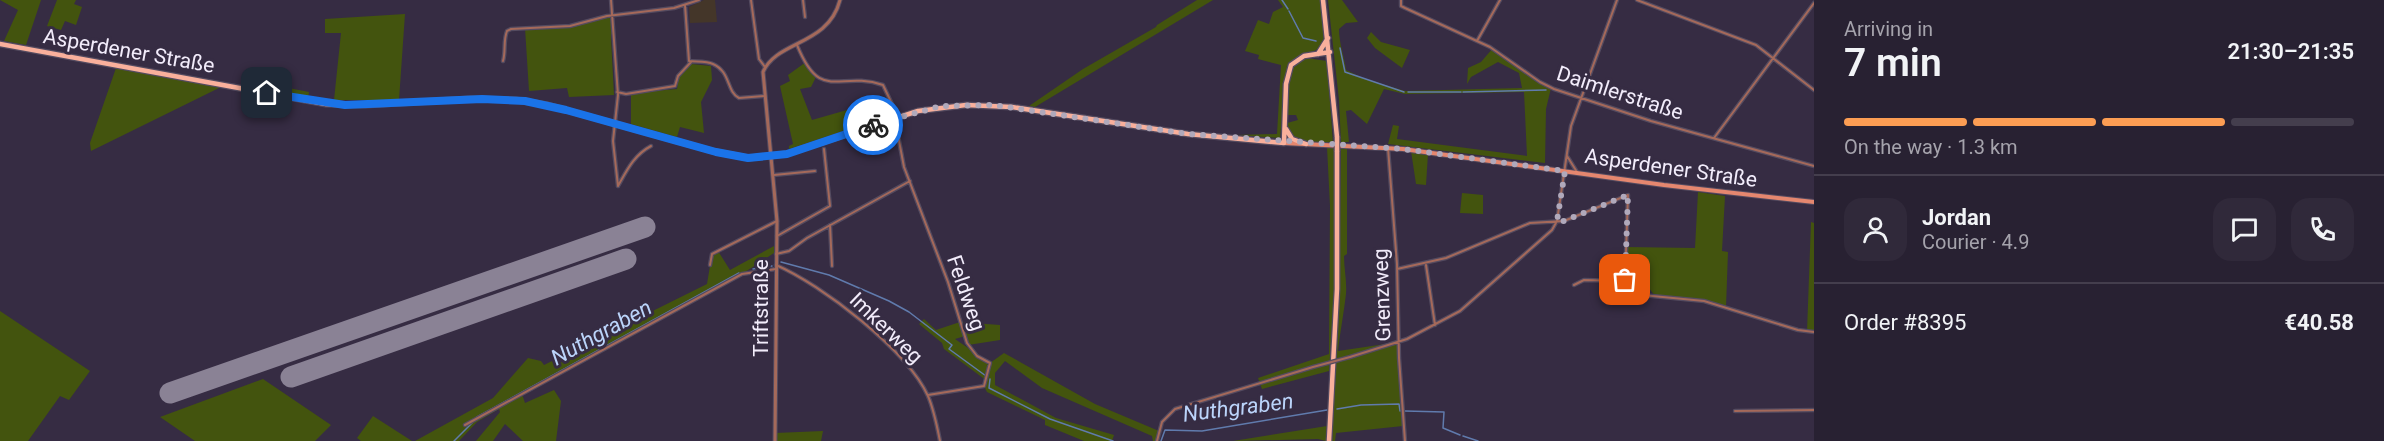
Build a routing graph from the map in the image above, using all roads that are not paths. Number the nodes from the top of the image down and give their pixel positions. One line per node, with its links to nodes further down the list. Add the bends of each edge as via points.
1 (611, 0): 14 (street)
2 (699, 0): 13 (street)
3 (751, 0): 25 (street, via 759,59)
4 (803, 0): 15 (street)
5 (840, 0): 19 (street, via 826,25)
6 (1323, 0): 16 (main road)
7 (1500, 0): 17 (street)
8 (1617, 0): 29 (street)
9 (1637, 0): 22 (street, via 1756,45)
10 (1809, 0): 12 (street)
11 (1401, 1): 17 (street, Daimlerstraße, via 1405,8)
12 (1814, 4): 22 (street)
13 (685, 5): 14 (street); 24 (street)
14 (613, 16): 23 (street, via 570,26 507,31); 27 (street)
15 (805, 17)
16 (1329, 38): 20 (main road); 21 (main road)
17 (1477, 41): 29 (street, Daimlerstraße, via 1509,58 1540,82)
18 (0, 45): 32 (main road, Asperdener Straße, via 308,101 366,105 506,99 549,105)
19 (797, 45): 25 (street); 30 (street, Feldweg, via 817,78 883,85)
20 (1330, 52): 21 (main road); 70 (main road, bridge, via 1338,151 1337,289)
21 (1318, 54): 31 (main road, via 1291,64)
22 (1774, 58): 26 (street); 33 (street)
23 (502, 61)
24 (691, 62): 27 (street, via 678,76 675,86); 28 (street, via 718,67 727,76 735,96)
25 (765, 66): 28 (street, Triftstraße)
26 (1814, 90)
27 (617, 92): 32 (street)
28 (765, 96): 40 (street, Triftstraße)
29 (1581, 99): 33 (street, Daimlerstraße); 39 (street)
30 (894, 118): 34 (main road, Asperdener Straße, via 941,106 993,105 1165,132); 40 (main road, Asperdener Straße); 46 (street, Feldweg)
31 (1284, 123): 34 (main road); 35 (main road, via 1290,137)
32 (615, 124): 36 (street, via 618,186 632,161); 40 (main road, Asperdener Straße, via 727,155)
33 (1714, 138): 41 (street, Daimlerstraße)
34 (1284, 143): 35 (main road, Asperdener Straße)
35 (1306, 144): 37 (main road, Asperdener Straße)
36 (651, 146)
37 (1388, 147): 43 (main road, Asperdener Straße); 57 (street, Grenzweg)
38 (824, 148): 51 (street, via 830,206)
39 (1566, 154): 43 (street); 44 (street)
40 (771, 156): 45 (street, Triftstraße)
41 (1814, 166)
42 (815, 171): 45 (street)
43 (1565, 171): 44 (main road, Asperdener Straße); 49 (street)
44 (1577, 172): 47 (main road, Asperdener Straße)
45 (774, 175): 48 (street, Triftstraße)
46 (910, 181): 50 (street); 63 (street, Feldweg, via 967,343 977,356 990,363 984,386)
47 (1814, 202)
48 (777, 221): 51 (street, Triftstraße); 54 (street, via 712,254)
49 (1557, 221): 53 (street, via 1521,226); 58 (street, via 1628,195); 60 (street, via 1552,230 1460,311)
50 (830, 225): 52 (street, via 789,251); 55 (street)
51 (777, 236): 52 (street, Triftstraße)
52 (776, 254): 56 (street, Triftstraße)
53 (1426, 264): 57 (street); 60 (street)
54 (711, 265)
55 (832, 266)
56 (776, 267): 63 (street, Imkerweg, via 800,276 840,303 900,360); 66 (street, via 742,274); 67 (street, Triftstraße)
57 (1398, 269): 62 (street, Grenzweg)
58 (1625, 280): 59 (street, via 1584,280); 61 (street, via 1629,291 1642,295 1704,301)
59 (1574, 285)
60 (1435, 325): 62 (street)
61 (1814, 332)
62 (1399, 342): 69 (street, bridge, via 1175,409 1162,422); 71 (street, Grenzweg)
63 (928, 395): 68 (street, Imkerweg)
64 (1814, 410): 65 (street)
65 (1735, 411)
66 (465, 424)
67 (775, 441)
68 (940, 441)
69 (1157, 441)
70 (1329, 441)
71 (1405, 441)

